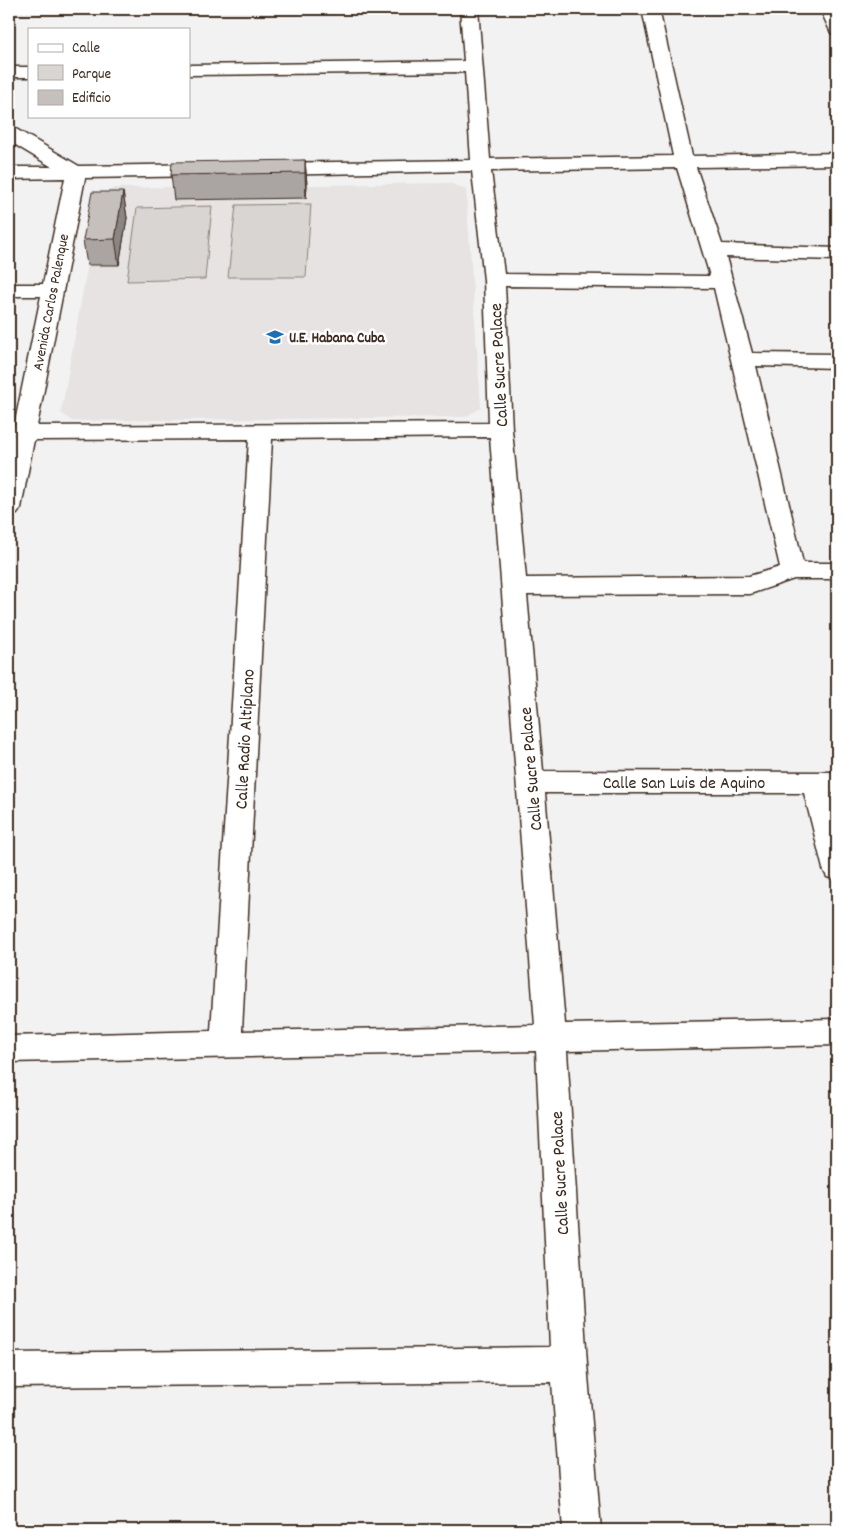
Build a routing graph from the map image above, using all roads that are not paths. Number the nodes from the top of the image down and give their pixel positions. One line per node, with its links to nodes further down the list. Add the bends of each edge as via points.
1 (469, 9): 5 (street, Calle Sucre Palace)
2 (650, 9): 11 (street)
3 (830, 10): 4 (street)
4 (837, 29)
5 (474, 66): 6 (street); 12 (street, Calle Sucre Palace)
6 (190, 70)
7 (9, 72): 8 (street)
8 (28, 72)
9 (9, 133): 15 (street)
10 (837, 159): 11 (street)
11 (684, 161): 12 (street); 17 (street)
12 (481, 165): 13 (street); 19 (street, Calle Sucre Palace)
13 (254, 169)
14 (224, 170): 15 (street)
15 (76, 172): 16 (street); 22 (street, Avenida Carlos Palenque)
16 (9, 173)
17 (714, 250): 18 (street); 20 (street)
18 (837, 254)
19 (494, 280): 20 (street); 25 (street, Calle Sucre Palace)
20 (723, 282): 23 (street)
21 (9, 290): 22 (street)
22 (52, 290): 26 (street, Avenida Carlos Palenque)
23 (743, 359): 24 (street); 29 (street)
24 (837, 361)
25 (501, 430): 27 (street); 31 (street, Calle Sucre Palace)
26 (25, 433): 27 (street); 28 (street, Avenida Carlos Palenque)
27 (261, 433): 37 (street, Calle Radio Altiplano)
28 (9, 508)
29 (793, 571): 30 (street); 31 (street, via 750,585)
30 (837, 571)
31 (514, 587): 32 (street, Calle Sucre Palace)
32 (531, 782): 33 (street, Calle San Luis de Aquino); 36 (street, Calle Sucre Palace)
33 (826, 782): 34 (street)
34 (837, 869)
35 (837, 1032): 36 (street)
36 (552, 1038): 37 (street); 39 (street, Calle Sucre Palace)
37 (226, 1046): 38 (street)
38 (9, 1049)
39 (569, 1364): 40 (street); 41 (street, Calle Sucre Palace)
40 (9, 1370)
41 (582, 1530)

